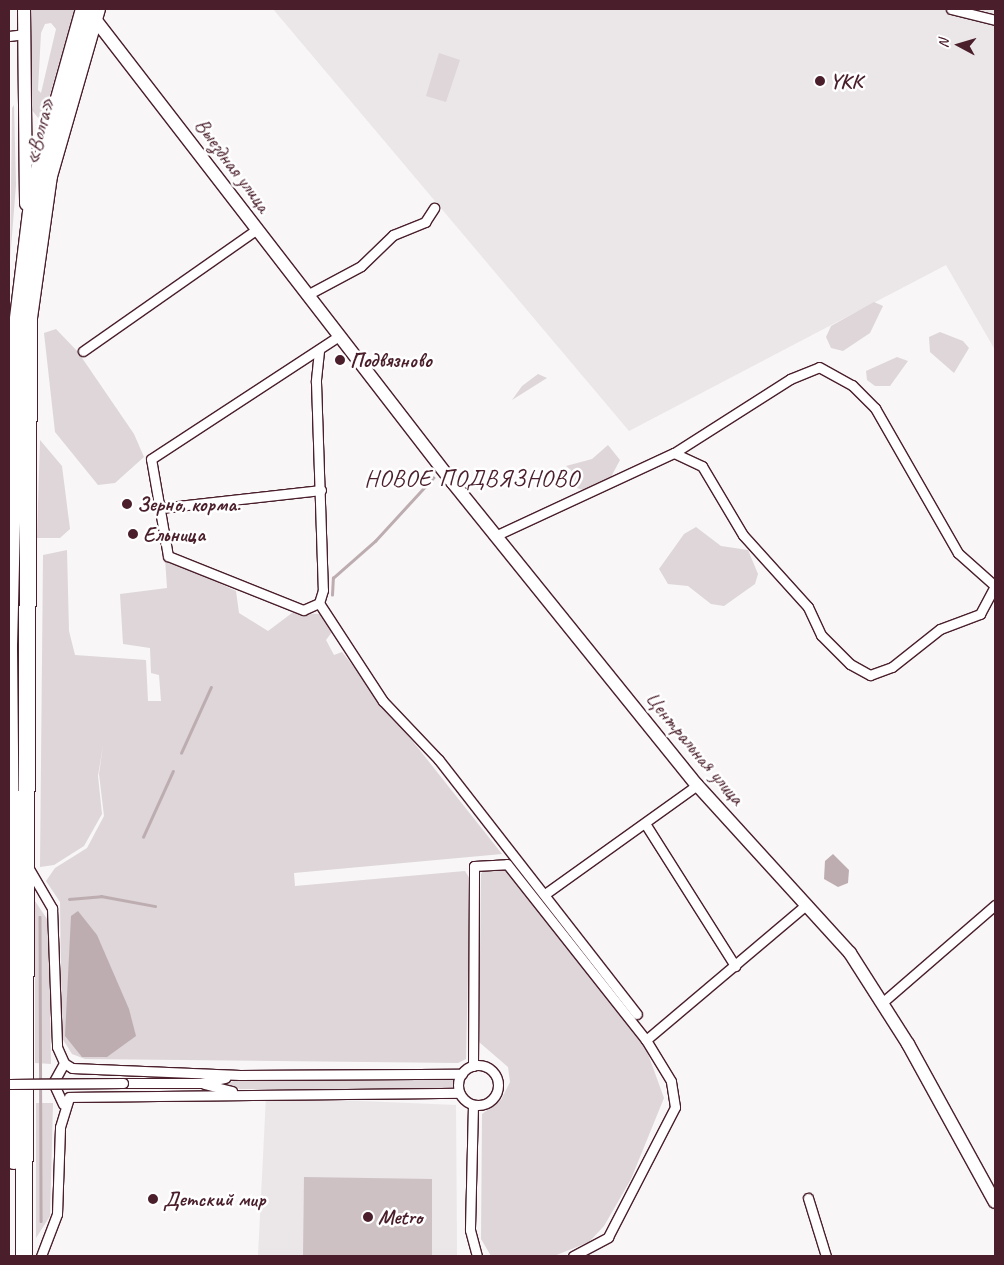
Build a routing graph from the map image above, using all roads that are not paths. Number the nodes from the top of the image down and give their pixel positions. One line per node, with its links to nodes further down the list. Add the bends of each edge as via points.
1 (24, 9): 5 (main road)
2 (951, 9): 4 (street)
3 (92, 12): 8 (main road, Выездная улица); 9 (highway, «Волга», via 49,124); 22 (highway, «Волга», via 49,176 30,318)
4 (995, 20)
5 (25, 34): 6 (street); 9 (main road)
6 (9, 36)
7 (434, 208): 10 (street, via 425,222 393,235 361,266)
8 (256, 230): 10 (main road, Выездная улица); 12 (street)
9 (26, 239): 26 (highway, «Волга», via 10,465)
10 (307, 295): 11 (main road, Выездная улица)
11 (339, 336): 13 (street); 17 (main road, Центральная улица)
12 (83, 351)
13 (319, 351): 15 (street, via 316,382); 16 (street, via 151,459)
14 (674, 453): 17 (street); 18 (street, via 790,379 819,367 829,370 875,408 958,554); 18 (street, via 702,466 744,534 808,607 820,635 850,664 870,674 892,667 940,629 980,614)
15 (321, 490): 16 (street); 19 (street, via 323,590)
16 (160, 508): 19 (street, via 165,548 173,560 303,610)
17 (497, 535): 20 (main road, Центральная улица)
18 (995, 586)
19 (318, 604): 23 (street, via 395,716 438,760)
20 (697, 786): 21 (street); 24 (main road, Центральная улица)
21 (646, 826): 23 (street); 27 (street)
22 (27, 866): 32 (street, via 54,919 56,1039); 45 (highway, «Волга»)
23 (545, 894): 30 (street)
24 (806, 904): 27 (street); 29 (main road, Центральная улица, via 850,953)
25 (995, 905): 29 (street)
26 (10, 918): 28 (highway, «Волга»)
27 (735, 966): 31 (street)
28 (11, 991): 44 (highway, «Волга»)
29 (883, 1002): 43 (main road, Центральная улица)
30 (637, 1014)
31 (646, 1040): 33 (street, via 507,864 474,866); 48 (street, via 671,1081 675,1108 608,1238)
32 (64, 1063): 35 (street, via 82,1071); 40 (street, via 53,1083)
33 (472, 1066): 34 (street); 41 (street, via 486,1067 498,1082 492,1100)
34 (462, 1074): 35 (street); 38 (street)
35 (240, 1075): 36 (street)
36 (201, 1083): 37 (street, bridge); 39 (street)
37 (9, 1084)
38 (459, 1092): 39 (street); 41 (street)
39 (240, 1093): 40 (street, via 76,1095)
40 (63, 1104): 46 (street, via 57,1214)
41 (473, 1105): 47 (street, via 470,1230)
42 (808, 1198): 49 (street)
43 (995, 1202)
44 (14, 1256)
45 (24, 1256)
46 (40, 1256)
47 (477, 1256)
48 (572, 1256)
49 (826, 1256)

